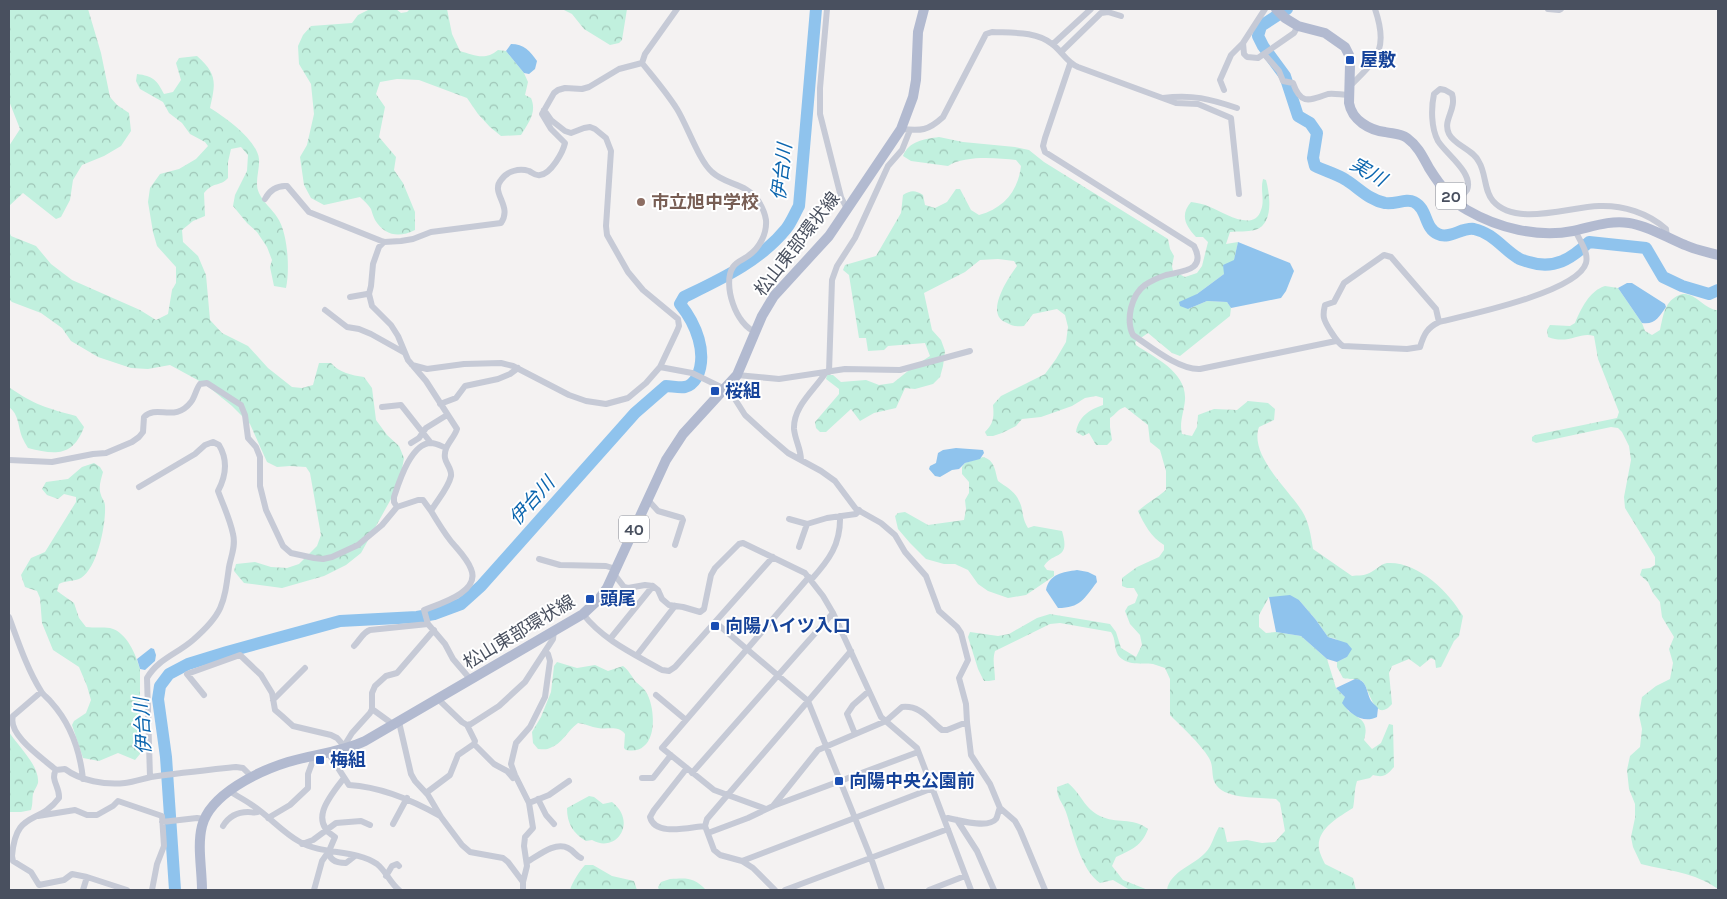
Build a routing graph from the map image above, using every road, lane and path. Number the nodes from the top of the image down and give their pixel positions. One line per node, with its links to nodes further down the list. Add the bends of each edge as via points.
1 (677, 9): 16 (street)
2 (827, 9): 27 (street, via 820,114)
3 (924, 9): 23 (main road, 松山東部環状線 / 40, via 918,32 916,80)
4 (1091, 9): 13 (street)
5 (1265, 9): 12 (street)
6 (1276, 9): 11 (main road, 20)
7 (1375, 9): 19 (street, via 1381,48)
8 (1548, 9): 9 (street)
9 (1561, 9)
10 (1121, 16): 14 (street, via 1101,13)
11 (1298, 26): 15 (street); 19 (main road, 20, via 1325,33 1345,47 1350,66)
12 (1243, 43): 15 (street, via 1247,57 1258,58); 18 (street, via 1231,55 1220,80)
13 (1053, 44): 14 (street); 23 (street, via 1032,34 986,34 943,117 925,130)
14 (1061, 52): 17 (street)
15 (1267, 52): 19 (street, via 1283,81 1293,83 1296,93 1306,100)
16 (642, 63): 22 (street, via 619,69 589,87 558,90); 37 (street, via 677,108 705,164 712,172 748,190 763,208 766,220 762,240 732,269 729,290 738,316 746,327)
17 (1070, 64): 20 (street); 38 (street, via 1045,138 1045,152 1194,246 1197,252 1191,269 1154,280 1137,293 1130,314 1130,329 1134,335 1191,369)
18 (1224, 90)
19 (1349, 91): 26 (main road, 20, via 1350,110 1356,118 1363,124 1404,136 1412,142 1438,182)
20 (1162, 98): 21 (street, via 1211,99); 24 (street, via 1176,104 1198,104 1231,118)
21 (1237, 108)
22 (544, 110): 30 (street, via 542,114 551,129 563,139 564,147 559,158 544,174 512,171 498,183 505,214 501,223); 42 (street, via 565,131 571,133 590,127 610,145 607,236 643,290 678,319 679,326)
23 (906, 130): 27 (main road, 松山東部環状線 / 40); 44 (street, via 902,150 888,166 855,238 834,272)
24 (1239, 194)
25 (265, 199): 30 (street, via 273,190 287,186 309,212)
26 (1456, 202): 28 (main road, 20, via 1509,228 1541,233); 29 (street, via 1468,183 1462,169 1448,155 1434,132 1432,103 1434,94 1440,90 1452,94 1454,101 1448,120 1449,136 1472,152 1480,162 1491,199 1500,208 1523,214 1613,206 1645,214 1666,229)
27 (847, 209): 37 (main road, 松山東部環状線 / 40, via 829,236 774,296)
28 (1575, 230): 29 (main road, 20, via 1610,222 1628,223 1644,226); 36 (street, via 1587,261 1584,269 1565,284 1516,302)
29 (1667, 237): 31 (main road, 20)
30 (384, 242): 33 (street, via 373,264)
31 (1718, 255)
32 (362, 289): 33 (street)
33 (368, 294): 34 (street); 40 (street, via 372,306 390,325)
34 (350, 297)
35 (325, 310): 40 (street, via 347,327 371,334)
36 (1439, 322): 38 (street, via 1428,328 1420,347 1342,346); 38 (street, via 1436,309 1391,257 1384,255 1344,283 1334,302 1325,305 1324,319)
37 (756, 332): 45 (main road, 松山東部環状線 / 40)
38 (1336, 341)
39 (970, 351): 44 (street, via 900,370 845,369)
40 (405, 353): 41 (street)
41 (412, 365): 43 (street, via 427,369 464,364 501,364); 47 (street)
42 (660, 367): 43 (street, via 628,398 606,404 569,396); 46 (street, via 692,373)
43 (518, 368): 47 (street, via 498,379 465,386 456,398)
44 (828, 372): 45 (street, via 779,379); 55 (street, via 795,417 794,429)
45 (737, 375): 46 (main road, 松山東部環状線 / 40)
46 (725, 389): 55 (street, via 751,422); 57 (main road, 松山東部環状線 / 40, via 683,434 666,460)
47 (440, 404): 49 (street)
48 (382, 407): 50 (street, via 401,406)
49 (447, 415): 50 (street); 53 (street, via 456,429)
50 (423, 432): 51 (street); 52 (street)
51 (431, 443): 53 (street); 58 (street, via 421,447 406,463 394,497)
52 (411, 444)
53 (446, 448): 60 (street, via 444,457 451,476)
54 (9, 460): 58 (street, via 52,462 115,450 139,437 143,432 144,417 149,412 172,414 180,411 191,403 200,384 207,383 242,405 248,438 260,457 260,486 266,510 284,546 291,552 314,558 332,557 358,545 382,525)
55 (801, 460): 59 (street, via 835,481)
56 (139, 487): 111 (street, via 205,445 213,442 219,445 226,467 218,491 234,535 227,589 220,610 191,641 152,668 146,678)
57 (648, 500): 64 (street, via 658,511 682,518); 68 (main road, 松山東部環状線 / 40)
58 (396, 507): 60 (street, via 423,500)
59 (859, 510): 61 (street, via 856,514); 98 (street, via 895,534 905,552 926,576 939,611 961,633 968,660 959,678)
60 (431, 511): 75 (street, via 473,574 469,586 452,600 424,610)
61 (840, 516): 63 (street); 69 (street, via 838,537 828,561)
62 (788, 519): 63 (street)
63 (807, 524): 65 (street)
64 (674, 545)
65 (799, 547)
66 (774, 557): 69 (street); 71 (street, via 739,544 711,575 704,609 700,612); 76 (street)
67 (539, 559): 68 (street, via 560,565 606,566)
68 (615, 572): 70 (street, via 624,587); 73 (main road, 松山東部環状線 / 40, via 599,599)
69 (810, 578): 72 (street); 81 (street)
70 (653, 586): 71 (street, via 666,603); 79 (street)
71 (676, 606): 84 (street)
72 (832, 612): 83 (street); 86 (street)
73 (583, 614): 78 (main road, 松山東部環状線 / 40); 79 (street, via 592,626)
74 (9, 617): 89 (street)
75 (427, 622): 77 (street); 80 (street, via 370,630)
76 (715, 622): 81 (street); 84 (street, via 672,670 662,670)
77 (434, 630): 87 (street); 95 (street, via 397,673 386,676 375,686)
78 (554, 631): 82 (street); 87 (main road, 松山東部環状線 / 40)
79 (610, 639): 84 (street)
80 (354, 646)
81 (746, 649): 86 (street); 96 (street)
82 (545, 651): 100 (street, via 512,696); 118 (street, via 550,661 545,697 530,727 516,743 512,758 512,768)
83 (851, 651): 88 (street); 94 (street)
84 (637, 655)
85 (306, 668): 93 (street)
86 (778, 676): 94 (street); 110 (street)
87 (471, 680): 92 (main road, 松山東部環状線 / 40)
88 (869, 691): 97 (street); 101 (street, via 847,714)
89 (41, 692): 109 (street, via 13,716 13,723 26,745); 115 (street, via 52,702 67,726 77,750)
90 (204, 695): 93 (street, via 187,674 240,655 261,675)
91 (656, 696): 96 (street)
92 (438, 699): 99 (main road, 松山東部環状線 / 40); 100 (street)
93 (273, 700): 104 (street, via 275,710 293,726 331,735)
94 (808, 701): 103 (street); 122 (street)
95 (372, 709): 99 (street); 104 (street, via 352,733)
96 (686, 720): 108 (street, via 662,748)
97 (886, 721): 98 (street, via 902,707 909,706 929,717 942,730); 101 (street); 105 (street)
98 (967, 722): 127 (street, via 971,755 990,784)
99 (396, 723): 104 (main road, 松山東部環状線 / 40, via 365,741); 121 (street, via 411,774)
100 (467, 726): 102 (street)
101 (855, 734): 103 (street)
102 (474, 744): 118 (street); 121 (street, via 458,755 450,775)
103 (826, 746): 117 (street); 126 (street, via 818,750)
104 (345, 748): 106 (main road, 松山東部環状線 / 40)
105 (918, 752): 117 (street); 119 (street)
106 (329, 754): 107 (main road, 松山東部環状線 / 40); 113 (street)
107 (315, 755): 112 (main road, 松山東部環状線 / 40, via 281,764); 132 (street, via 308,774 308,788 290,805)
108 (671, 755): 110 (street); 114 (street, via 653,778)
109 (56, 770): 115 (street, via 65,769); 130 (street, via 53,778 59,798)
110 (690, 771): 122 (street); 144 (street, via 654,810 651,823 666,829)
111 (150, 777): 112 (street, via 236,767 243,768); 115 (street, via 125,783)
112 (253, 778): 120 (main road, 松山東部環状線 / 40)
113 (344, 778): 123 (street, via 349,785 368,786); 143 (street, via 331,794 322,816 322,826)
114 (642, 778)
115 (83, 779)
116 (569, 781): 124 (street, via 550,795)
117 (840, 782): 126 (street); 133 (street)
118 (519, 783): 125 (street)
119 (933, 788): 133 (street); 135 (street)
120 (229, 791): 129 (street); 134 (main road, 松山東部環状線 / 40, via 214,803)
121 (426, 793): 131 (street)
122 (727, 796): 128 (street); 144 (street, via 707,819)
123 (407, 798): 131 (street); 138 (street)
124 (538, 799): 125 (street); 139 (street)
125 (529, 803): 151 (street, via 533,828 525,837)
126 (773, 806): 128 (street)
127 (1000, 808): 136 (street, via 990,823); 170 (street, via 1020,830)
128 (766, 810): 144 (street)
129 (260, 811): 132 (street); 141 (street, via 235,814)
130 (35, 816): 137 (street, via 75,810 97,815 118,800 162,816); 155 (street, via 18,829 14,861 27,868 38,885 64,880 72,874)
131 (441, 817): 156 (street, via 470,852 503,858)
132 (268, 818): 145 (street)
133 (855, 818): 149 (street); 150 (street)
134 (204, 819): 137 (street); 160 (main road, 松山東部環状線 / 40, via 200,838)
135 (944, 819): 136 (street); 142 (street)
136 (957, 820): 169 (street, via 977,851)
137 (163, 821): 159 (street, via 164,846)
138 (393, 824)
139 (554, 824)
140 (370, 825): 143 (street, via 361,821 340,822)
141 (223, 826)
142 (948, 829): 149 (street); 154 (street)
143 (326, 830): 145 (street); 146 (street, via 335,837)
144 (706, 830): 150 (street, via 714,850)
145 (302, 844): 146 (street)
146 (329, 851): 147 (street); 147 (street, via 329,856 339,863 346,863); 161 (street, via 322,861)
147 (355, 856): 153 (street, via 376,864)
148 (581, 858): 151 (street, via 562,846)
149 (871, 858): 165 (street); 166 (street)
150 (742, 861): 164 (street)
151 (526, 862): 156 (street)
152 (399, 866): 153 (street, via 392,866)
153 (386, 876): 162 (street)
154 (965, 876): 167 (street); 168 (street)
155 (87, 877): 157 (street); 158 (street)
156 (523, 882): 163 (street)
157 (82, 890)
158 (127, 890)
159 (152, 890)
160 (202, 890)
161 (314, 890)
162 (398, 890)
163 (523, 890)
164 (775, 890)
165 (785, 890)
166 (882, 890)
167 (929, 890)
168 (971, 890)
169 (994, 890)
170 (1045, 890)

